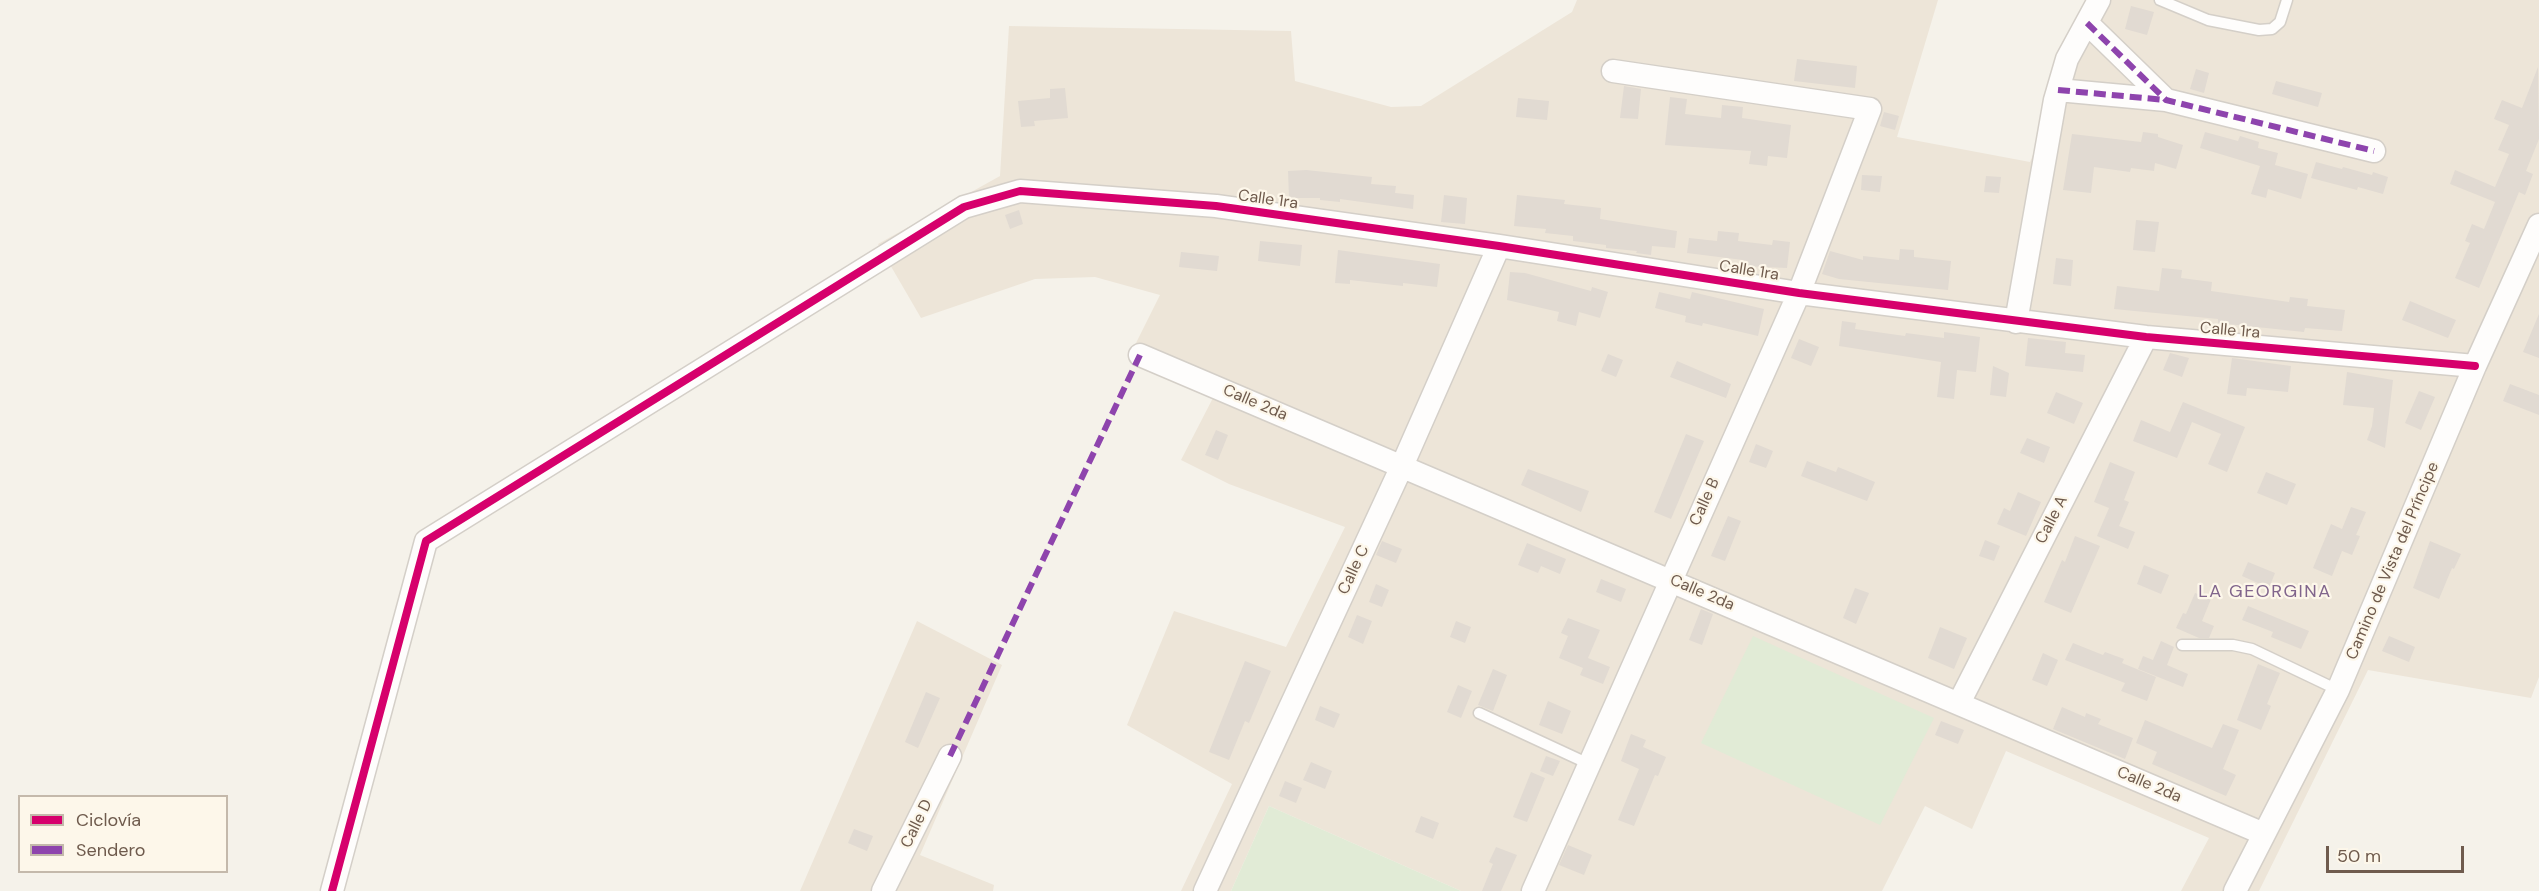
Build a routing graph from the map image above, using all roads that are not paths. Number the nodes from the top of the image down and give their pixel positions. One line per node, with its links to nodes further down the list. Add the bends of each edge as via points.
1 (2098, 0): 4 (street)
2 (2160, 0): 3 (lane, via 2208,20 2259,30 2272,29 2280,22)
3 (2287, 0)
4 (2088, 23): 6 (street, via 2067,59); 7 (street)
5 (1613, 71): 11 (street, Calle B, via 1870,109)
6 (2058, 90): 7 (street); 12 (street)
7 (2166, 100): 8 (street)
8 (2374, 151)
9 (2539, 225): 15 (street, Camino de Vista del Príncipe)
10 (1499, 246): 11 (street, Calle 1ra); 16 (street, Calle C); 25 (street, Calle 1ra, via 1216,206 1020,191 964,207 426,541)
11 (1799, 293): 12 (street, Calle 1ra); 17 (street, Calle B)
12 (2016, 322): 13 (street, Calle 1ra)
13 (2146, 337): 15 (street, Calle 1ra); 20 (street, Calle A)
14 (1140, 355): 16 (street, Calle 2da)
15 (2475, 366): 19 (street, Camino de Vista del Príncipe)
16 (1402, 466): 17 (street, Calle 2da); 27 (street, Calle C)
17 (1671, 579): 20 (street, Calle 2da); 23 (street, Calle B)
18 (2182, 645): 19 (lane, via 2252,649)
19 (2338, 690): 24 (street, Camino de Vista del Príncipe)
20 (1959, 703): 24 (street, Calle 2da)
21 (1479, 713): 23 (lane)
22 (950, 756): 26 (street, Calle D)
23 (1589, 764): 28 (street, Calle B)
24 (2264, 834): 29 (street, Camino de Vista del Príncipe)
25 (332, 891)
26 (884, 891)
27 (1205, 891)
28 (1533, 891)
29 (2235, 891)

